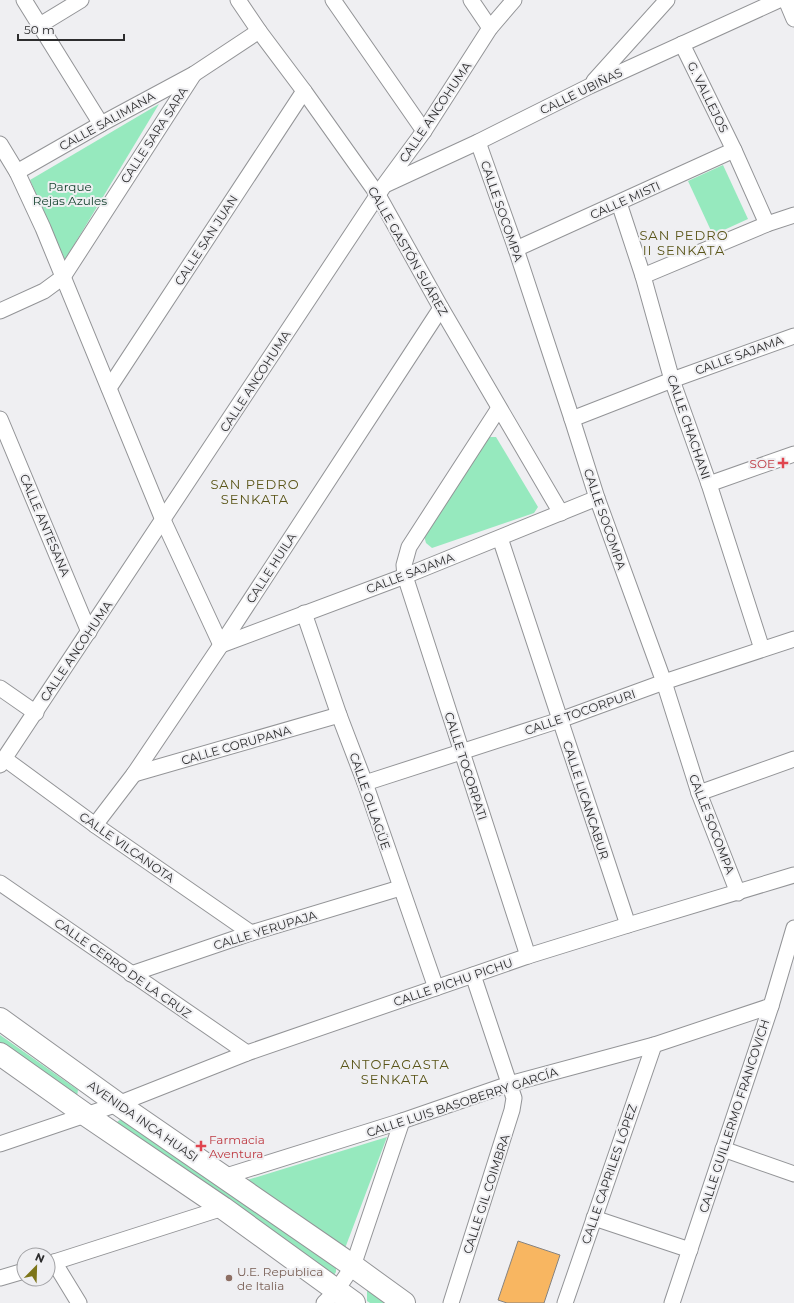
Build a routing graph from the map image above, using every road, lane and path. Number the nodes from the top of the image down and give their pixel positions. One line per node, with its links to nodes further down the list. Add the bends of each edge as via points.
1 (24, 0): 11 (street)
2 (81, 0): 11 (street)
3 (238, 0): 13 (street, CALLE GASTÓN SUÁREZ)
4 (333, 0): 19 (street)
5 (471, 0): 12 (street)
6 (514, 0): 12 (street, CALLE ANCOHUMA)
7 (667, 0): 16 (street)
8 (779, 0): 14 (street, CALLE UBIÑAS)
9 (786, 0): 10 (street)
10 (794, 19)
11 (40, 25): 18 (street)
12 (490, 28): 19 (street, CALLE ANCOHUMA)
13 (259, 32): 15 (street, CALLE SALIMANA); 17 (street, CALLE GASTÓN SUÁREZ)
14 (682, 44): 16 (street, CALLE UBIÑAS); 22 (street, G. VALLEJOS)
15 (194, 74): 18 (street, CALLE SALIMANA); 30 (street, CALLE SARA SARA)
16 (590, 86): 20 (street, CALLE UBIÑAS)
17 (304, 91): 24 (street, CALLE GASTÓN SUÁREZ); 35 (street, CALLE SAN JUAN)
18 (101, 124): 23 (street, CALLE SALIMANA)
19 (424, 131): 24 (street, CALLE ANCOHUMA)
20 (478, 142): 24 (street, CALLE UBIÑAS); 28 (street, CALLE SOCOMPA)
21 (0, 144): 23 (street)
22 (734, 150): 25 (street, CALLE MISTI); 27 (street, G. VALLEJOS)
23 (17, 172): 30 (street)
24 (381, 190): 31 (street, CALLE GASTÓN SUÁREZ); 43 (street, CALLE ANCOHUMA)
25 (619, 203): 28 (street, CALLE MISTI); 29 (street, CALLE CHACHANI)
26 (794, 215): 27 (street)
27 (767, 224): 29 (street)
28 (516, 249): 38 (street, CALLE SOCOMPA)
29 (643, 276): 34 (street, CALLE CHACHANI)
30 (63, 277): 32 (street, CALLE SARA SARA, via 44,291); 35 (street)
31 (441, 308): 36 (street, CALLE GASTÓN SUÁREZ); 49 (street, CALLE HUILA)
32 (0, 311)
33 (794, 336): 34 (street, CALLE SAJAMA)
34 (672, 380): 38 (street, CALLE SAJAMA); 40 (street, CALLE CHACHANI)
35 (109, 388): 43 (street)
36 (499, 408): 42 (street, CALLE GASTÓN SUÁREZ); 45 (street, via 409,547 404,565)
37 (0, 419): 47 (street, CALLE ANTESANA)
38 (572, 419): 41 (street, CALLE SOCOMPA)
39 (794, 454): 40 (street)
40 (708, 484): 50 (street, CALLE CHACHANI)
41 (597, 498): 42 (street, CALLE SAJAMA); 51 (street, CALLE SOCOMPA)
42 (561, 513): 44 (street, CALLE SAJAMA)
43 (163, 520): 47 (street, CALLE ANCOHUMA); 49 (street)
44 (500, 538): 45 (street, CALLE SAJAMA); 55 (street, CALLE LICANCABUR)
45 (405, 576): 46 (street, CALLE SAJAMA); 56 (street, CALLE TOCORPATI)
46 (304, 613): 49 (street, CALLE SAJAMA); 54 (street, CALLE OLLAGÜE)
47 (89, 632): 53 (street, CALLE ANCOHUMA)
48 (794, 639): 50 (street, CALLE TOCORPURI)
49 (221, 645): 59 (street, CALLE HUILA)
50 (762, 649): 51 (street, CALLE TOCORPURI)
51 (664, 682): 55 (street, CALLE TOCORPURI); 61 (street, CALLE SOCOMPA)
52 (0, 688): 53 (street)
53 (36, 713): 58 (street, CALLE ANCOHUMA)
54 (339, 715): 59 (street, CALLE CORUPANA); 60 (street, CALLE OLLAGÜE)
55 (560, 720): 56 (street, CALLE TOCORPURI); 67 (street, CALLE LICANCABUR)
56 (461, 751): 60 (street, CALLE TOCORPURI); 70 (street, CALLE TOCORPATI)
57 (794, 759): 61 (street)
58 (2, 762): 62 (street, CALLE VILCANOTA)
59 (134, 774): 62 (street, CALLE HUILA)
60 (365, 783): 65 (street, CALLE OLLAGÜE)
61 (699, 792): 66 (street, CALLE SOCOMPA)
62 (95, 825): 69 (street, CALLE VILCANOTA)
63 (794, 876): 66 (street, CALLE PICHU PICHU)
64 (0, 883): 71 (street, CALLE CERRO DE LA CRUZ)
65 (400, 888): 69 (street, CALLE YERUPAJA); 73 (street, CALLE OLLAGÜE)
66 (738, 893): 67 (street, CALLE PICHU PICHU)
67 (628, 925): 70 (street, CALLE PICHU PICHU)
68 (794, 928): 74 (street, CALLE GUILLERMO FRANCOVICH)
69 (251, 933): 71 (street, CALLE YERUPAJA)
70 (528, 956): 72 (street, CALLE PICHU PICHU)
71 (131, 974): 77 (street, CALLE CERRO DE LA CRUZ)
72 (473, 975): 73 (street, CALLE PICHU PICHU); 79 (street, CALLE GIL COIMBRA)
73 (436, 988): 77 (street, CALLE PICHU PICHU)
74 (771, 1006): 76 (street, CALLE LUIS BASOBERRY GARCÍA); 84 (street, CALLE GUILLERMO FRANCOVICH)
75 (0, 1020): 80 (street, AVENIDA INCA HUASI)
76 (654, 1045): 79 (street, CALLE LUIS BASOBERRY GARCÍA); 88 (street, CALLE CAPRILES LÓPEZ)
77 (247, 1053): 80 (street, CALLE PICHU PICHU)
78 (0, 1054): 81 (street)
79 (509, 1084): 82 (street, CALLE LUIS BASOBERRY GARCÍA); 99 (street, CALLE GIL COIMBRA, via 514,1098 512,1110)
80 (118, 1104): 81 (street, CALLE PICHU PICHU); 86 (street, AVENIDA INCA HUASI)
81 (86, 1115): 83 (street, CALLE PICHU PICHU); 87 (street)
82 (402, 1121): 86 (street, CALLE LUIS BASOBERRY GARCÍA); 91 (street)
83 (0, 1144)
84 (723, 1149): 85 (street); 89 (street, CALLE GUILLERMO FRANCOVICH)
85 (794, 1174)
86 (223, 1177): 91 (street, AVENIDA INCA HUASI)
87 (223, 1208): 90 (street); 95 (street)
88 (594, 1218): 89 (street); 100 (street, CALLE CAPRILES LÓPEZ)
89 (690, 1250): 101 (street, CALLE GUILLERMO FRANCOVICH)
90 (56, 1261)
91 (353, 1266): 95 (street); 98 (street, AVENIDA INCA HUASI)
92 (56, 1270): 96 (street)
93 (16, 1273): 94 (street)
94 (0, 1278)
95 (330, 1297): 97 (street)
96 (78, 1303)
97 (354, 1303)
98 (404, 1303)
99 (451, 1303)
100 (564, 1303)
101 (672, 1303)

